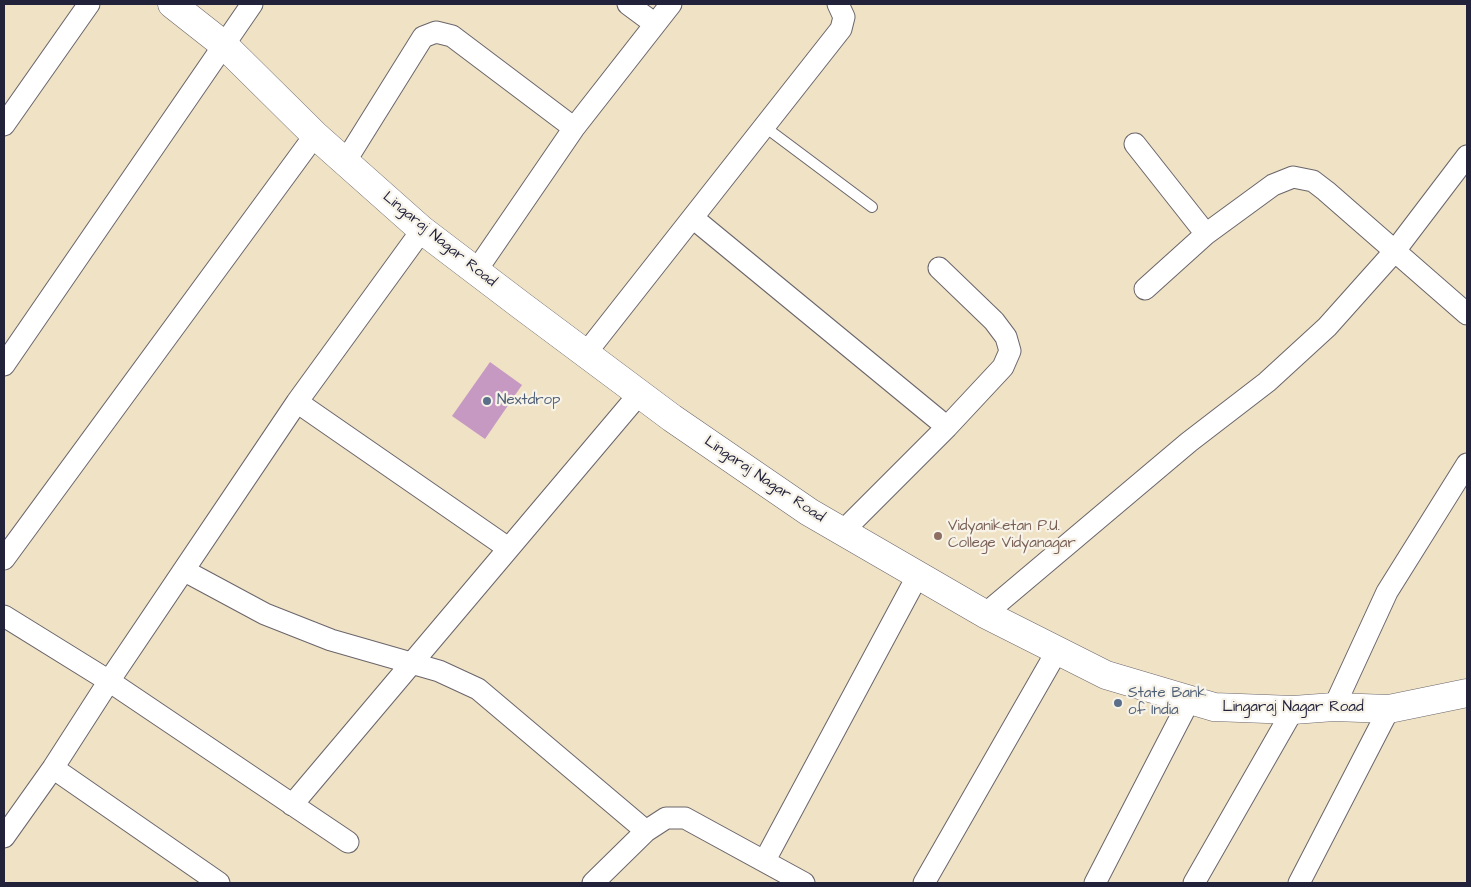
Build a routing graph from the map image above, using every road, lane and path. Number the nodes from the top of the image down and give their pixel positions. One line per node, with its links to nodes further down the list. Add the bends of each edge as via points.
1 (89, 4): 9 (street)
2 (172, 4): 8 (street, Lingaraj Nagar Road)
3 (252, 4): 8 (street)
4 (628, 4): 7 (street)
5 (671, 4): 7 (street)
6 (838, 4): 10 (street, via 844,17 841,29)
7 (654, 24): 11 (street)
8 (224, 45): 12 (street, Lingaraj Nagar Road); 26 (street)
9 (4, 125)
10 (765, 127): 16 (lane); 17 (street)
11 (574, 128): 15 (street, via 452,36 436,32 423,38); 22 (street)
12 (315, 136): 15 (street, Lingaraj Nagar Road); 33 (street)
13 (1135, 144): 19 (street)
14 (1467, 156): 20 (street)
15 (345, 162): 18 (street, Lingaraj Nagar Road)
16 (872, 207)
17 (693, 218): 25 (street); 29 (street)
18 (422, 230): 22 (street, Lingaraj Nagar Road); 28 (street)
19 (1206, 234): 20 (street, via 1273,185 1293,177 1313,181); 23 (street)
20 (1394, 252): 24 (street); 36 (street, via 1327,327 1267,382 1189,442)
21 (939, 268): 29 (street, via 994,321 1006,337 1010,351 1003,367)
22 (476, 271): 25 (street, Lingaraj Nagar Road)
23 (1145, 289)
24 (1467, 314)
25 (586, 353): 27 (street, Lingaraj Nagar Road)
26 (4, 365)
27 (640, 393): 31 (street, Lingaraj Nagar Road); 32 (street)
28 (297, 402): 32 (street); 34 (street)
29 (947, 427): 31 (street)
30 (1467, 464): 43 (street, via 1386,592)
31 (842, 532): 35 (street, Lingaraj Nagar Road)
32 (508, 548): 39 (street)
33 (4, 558)
34 (186, 571): 39 (street, via 265,614 331,640); 40 (street)
35 (918, 575): 36 (street, Lingaraj Nagar Road); 51 (street)
36 (984, 614): 38 (street, Lingaraj Nagar Road)
37 (4, 616): 40 (street)
38 (1057, 652): 42 (street, Lingaraj Nagar Road, via 1106,675); 55 (street)
39 (412, 662): 47 (street); 48 (street, via 478,689)
40 (109, 681): 46 (street); 47 (street)
41 (1467, 693): 44 (street, Lingaraj Nagar Road)
42 (1189, 701): 45 (street, Lingaraj Nagar Road, via 1214,707); 56 (street)
43 (1334, 707): 44 (street, Lingaraj Nagar Road); 45 (street, Lingaraj Nagar Road)
44 (1389, 709): 58 (street)
45 (1293, 710): 57 (street)
46 (54, 768): 49 (street); 52 (street)
47 (292, 805): 50 (street)
48 (646, 831): 51 (street, via 666,818 686,818); 53 (street)
49 (4, 838)
50 (348, 842)
51 (765, 860): 54 (street)
52 (219, 883)
53 (593, 883)
54 (804, 883)
55 (924, 883)
56 (1095, 883)
57 (1194, 883)
58 (1299, 883)

